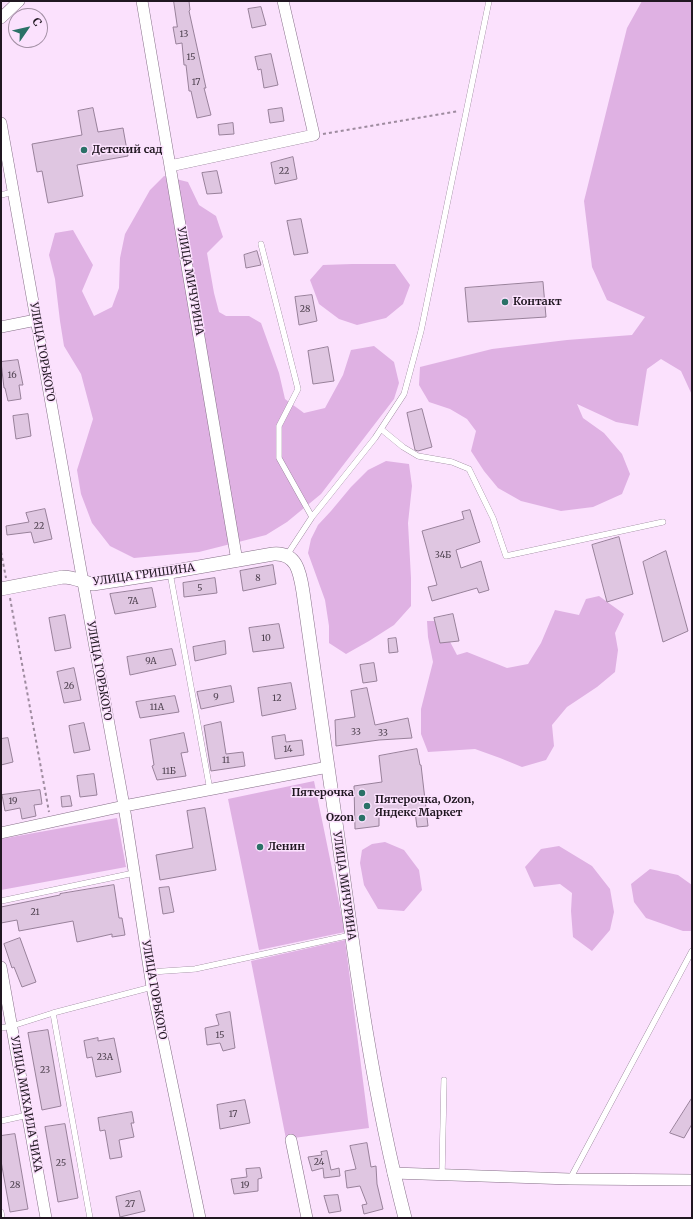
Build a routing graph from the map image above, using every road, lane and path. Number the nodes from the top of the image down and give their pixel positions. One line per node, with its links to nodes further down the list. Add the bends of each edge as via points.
1 (19, 1): 5 (street)
2 (142, 1): 9 (street, УЛИЦА МИЧУРИНА)
3 (283, 1): 8 (street)
4 (489, 1): 6 (lane)
5 (1, 18)
6 (466, 110): 8 (path); 15 (lane, via 420,338 404,394)
7 (1, 123): 10 (street, УЛИЦА ГОРЬКОГО)
8 (314, 135): 9 (street)
9 (170, 166): 20 (street, УЛИЦА МИЧУРИНА)
10 (13, 192): 11 (lane); 13 (street, УЛИЦА ГОРЬКОГО)
11 (1, 195)
12 (261, 244): 16 (lane, via 298,388 279,426 279,458)
13 (36, 320): 14 (street); 22 (street, УЛИЦА ГОРЬКОГО)
14 (1, 327)
15 (380, 429): 16 (lane); 17 (lane, via 418,456 452,462 469,469 493,518 506,556)
16 (312, 517): 19 (lane)
17 (663, 522)
18 (1, 552): 23 (path)
19 (287, 556): 20 (street, УЛИЦА ГРИШИНА, via 280,553); 24 (street, УЛИЦА МИЧУРИНА, via 299,571 302,585)
20 (237, 561): 21 (street, УЛИЦА ГРИШИНА)
21 (170, 572): 22 (street, УЛИЦА ГРИШИНА, via 93,584); 25 (lane)
22 (83, 582): 23 (street, УЛИЦА ГРИШИНА, via 72,577 63,577); 26 (street, УЛИЦА ГОРЬКОГО)
23 (4, 588): 27 (path)
24 (328, 767): 25 (street); 31 (street, УЛИЦА МИЧУРИНА)
25 (210, 790): 26 (street)
26 (124, 806): 27 (street); 29 (street, УЛИЦА ГОРЬКОГО)
27 (50, 822): 28 (street)
28 (1, 832)
29 (134, 873): 30 (lane); 34 (street, УЛИЦА ГОРЬКОГО)
30 (1, 901)
31 (351, 935): 34 (lane, via 195,969); 42 (street, УЛИЦА МИЧУРИНА, via 377,1095)
32 (692, 951): 44 (lane)
33 (1, 967): 37 (street, УЛИЦА МИХАИЛА ЧИХА)
34 (150, 972): 35 (street, УЛИЦА ГОРЬКОГО)
35 (152, 987): 36 (lane); 50 (street, УЛИЦА ГОРЬКОГО)
36 (53, 1013): 37 (lane); 49 (lane)
37 (6, 1027): 39 (street, УЛИЦА МИХАИЛА ЧИХА)
38 (444, 1080): 43 (lane)
39 (28, 1115): 40 (lane); 48 (street, УЛИЦА МИХАИЛА ЧИХА)
40 (1, 1121)
41 (291, 1140): 51 (street)
42 (393, 1173): 43 (street); 52 (street, УЛИЦА МИЧУРИНА)
43 (442, 1174): 44 (street)
44 (570, 1179): 45 (street)
45 (692, 1180)
46 (1, 1212): 47 (lane)
47 (2, 1218)
48 (46, 1218)
49 (90, 1218)
50 (200, 1218)
51 (307, 1218)
52 (405, 1218)

